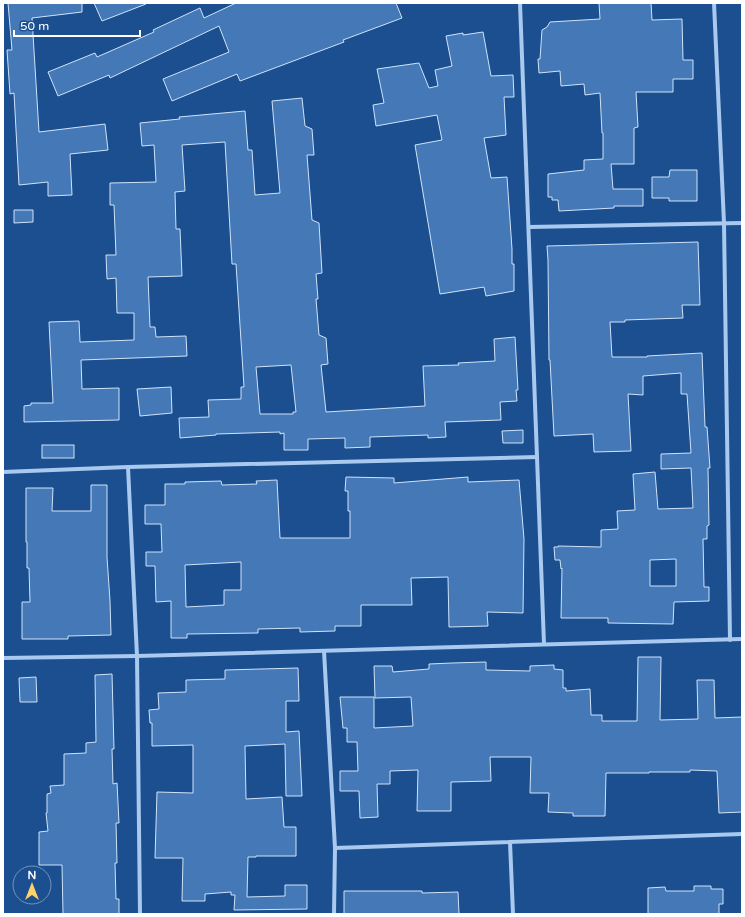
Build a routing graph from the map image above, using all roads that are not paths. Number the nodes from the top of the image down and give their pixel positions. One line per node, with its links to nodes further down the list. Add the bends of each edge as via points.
1 (520, 3): 5 (street)
2 (714, 3): 3 (street)
3 (724, 223): 4 (street); 5 (street); 10 (street)
4 (742, 223)
5 (529, 227): 6 (street)
6 (537, 457): 7 (street); 11 (street)
7 (128, 467): 8 (street); 13 (street)
8 (3, 472)
9 (742, 639): 10 (street)
10 (730, 640): 11 (street)
11 (544, 644): 12 (street)
12 (324, 651): 13 (street); 17 (street)
13 (137, 656): 14 (street); 18 (street)
14 (3, 658)
15 (742, 834): 16 (street)
16 (510, 842): 17 (street); 20 (street)
17 (335, 848): 19 (street)
18 (140, 914)
19 (334, 914)
20 (513, 914)

